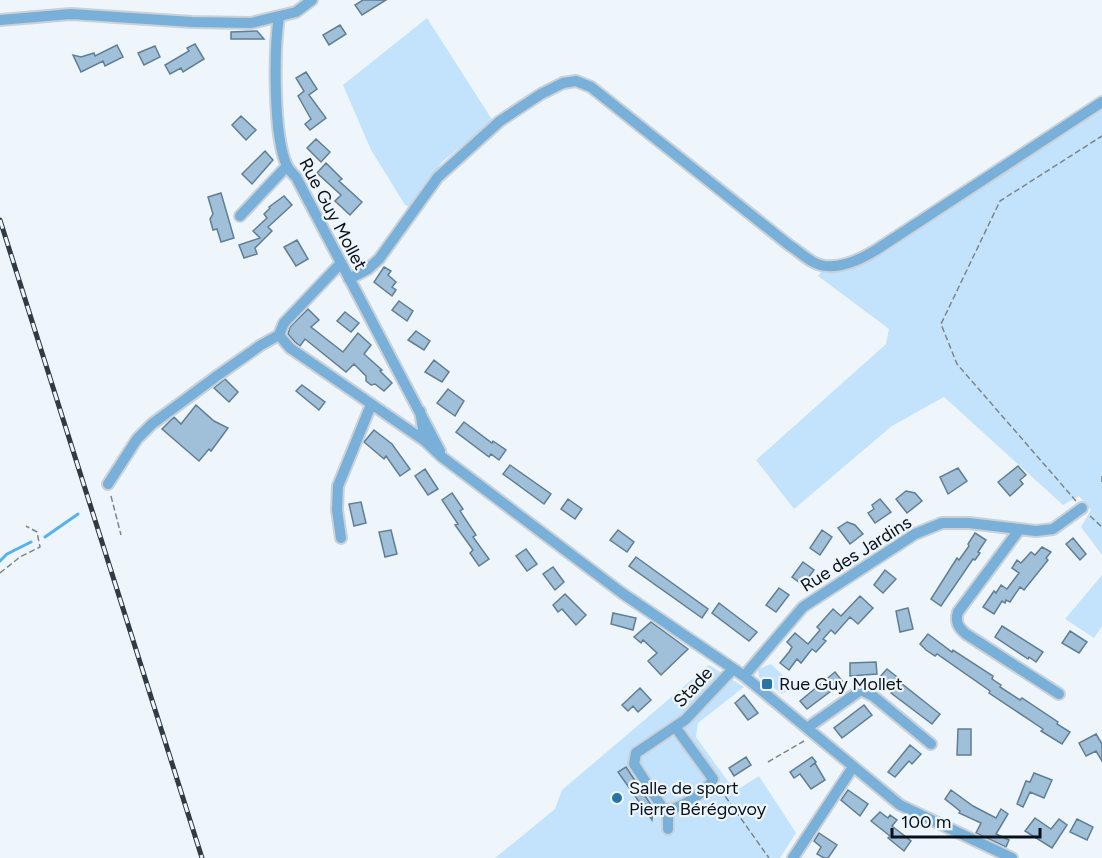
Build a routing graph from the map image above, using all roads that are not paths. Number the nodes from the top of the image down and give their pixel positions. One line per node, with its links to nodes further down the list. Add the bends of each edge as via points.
1 (312, 0): 2 (street, via 296,12)
2 (279, 16): 3 (street, via 251,23 71,14); 5 (street, Rue Guy Mollet, via 275,44 279,134)
3 (0, 20)
4 (1102, 102): 8 (street, via 860,260 829,266 813,262 789,245 591,87 570,80 500,122 438,177 379,259)
5 (287, 166): 6 (street); 7 (street, Rue Guy Mollet)
6 (240, 216)
7 (341, 263): 8 (street, Rue Guy Mollet); 9 (street, via 284,323)
8 (349, 279): 11 (street, Rue Guy Mollet, via 420,411)
9 (279, 335): 10 (street, Rue Guy Mollet, via 290,348); 12 (street, via 152,424 137,439)
10 (371, 405): 11 (street, Rue Guy Mollet); 15 (street, via 338,486)
11 (429, 440): 16 (street, Rue Guy Mollet, via 442,457 622,593)
12 (108, 484)
13 (1082, 508): 14 (street, Rue des Jardins, via 1053,529)
14 (1019, 530): 17 (street, Rue des Jardins, via 942,523 915,534 802,607); 18 (street, via 956,619 966,634)
15 (341, 538)
16 (733, 669): 17 (street, Rue Guy Mollet); 19 (street, Stade)
17 (744, 676): 20 (street, Rue Guy Mollet)
18 (1059, 694)
19 (676, 728): 23 (street, Stade, via 636,753 634,764 664,810); 23 (street, Stade, via 713,779 710,786)
20 (811, 731): 21 (street, via 861,690); 22 (street, Rue Guy Mollet)
21 (931, 744)
22 (854, 766): 25 (street); 26 (street, Rue Guy Mollet, via 911,812)
23 (668, 810): 24 (street)
24 (668, 829)
25 (793, 858)
26 (1012, 858)

